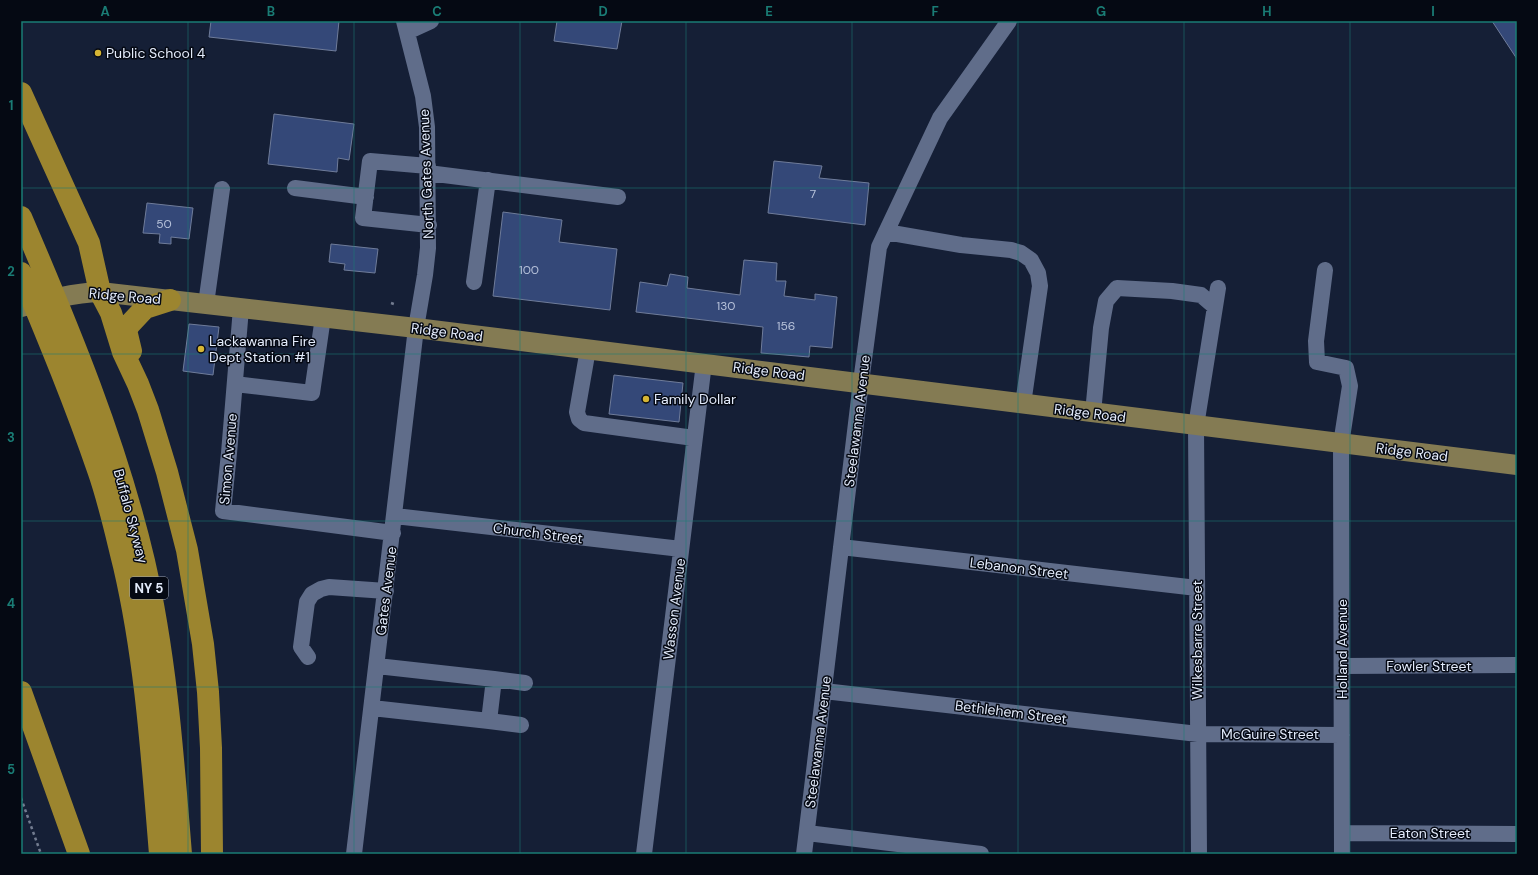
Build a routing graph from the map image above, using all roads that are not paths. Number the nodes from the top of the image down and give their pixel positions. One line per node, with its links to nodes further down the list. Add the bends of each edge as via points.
1 (431, 21): 3 (street)
2 (1009, 21): 13 (street, Steelawanna Avenue, via 940,118)
3 (404, 24): 5 (street, North Gates Avenue, via 423,96)
4 (21, 93): 18 (highway, via 89,243)
5 (428, 170): 6 (street); 9 (street, via 370,161); 12 (street, North Gates Avenue)
6 (488, 180): 10 (street); 16 (street)
7 (295, 188): 9 (street)
8 (222, 189): 20 (street)
9 (366, 197): 12 (street, via 363,218)
10 (618, 197)
11 (21, 217): 61 (highway, Buffalo Skyway / NY 5, via 70,332 91,389 119,470 144,561 168,706)
12 (429, 225): 25 (street, North Gates Avenue, via 425,275)
13 (886, 232): 28 (street, Steelawanna Avenue, via 879,247); 31 (street, via 961,245 1011,250 1031,260 1038,273 1040,286)
14 (1325, 270): 35 (street, Holland Avenue, via 1316,341 1317,362 1346,368 1350,386)
15 (21, 273): 60 (highway, Buffalo Skyway / NY 5, via 67,385 98,472 124,568 135,621 150,727)
16 (474, 282)
17 (1218, 288): 22 (street, Wilkesbarre Street)
18 (100, 292): 19 (main road, Ridge Road); 21 (main road, Ridge Road, via 62,296); 29 (highway, via 111,313 123,352)
19 (170, 300): 20 (main road, Ridge Road); 29 (highway, via 145,308 126,330)
20 (206, 304): 23 (main road, Ridge Road)
21 (21, 307)
22 (1215, 307): 32 (street, via 1202,295 1117,288 1106,301); 33 (street, Wilkesbarre Street)
23 (241, 308): 24 (main road, Ridge Road); 30 (street, Simon Avenue)
24 (323, 317): 25 (main road, Ridge Road); 30 (street, via 312,394)
25 (416, 328): 26 (main road, Ridge Road); 37 (street, Gates Avenue)
26 (588, 349): 27 (main road, Ridge Road); 34 (street, via 577,412 584,424)
27 (704, 363): 28 (main road, Ridge Road); 34 (street, Wasson Avenue)
28 (861, 382): 31 (main road, Ridge Road); 39 (street, Steelawanna Avenue)
29 (138, 384): 62 (highway, via 167,472 197,602 211,748)
30 (235, 384): 38 (street, Simon Avenue, via 223,511)
31 (1023, 404): 32 (main road, Ridge Road)
32 (1093, 413): 33 (main road, Ridge Road)
33 (1196, 426): 35 (main road, Ridge Road); 41 (street, Wilkesbarre Street)
34 (694, 438): 40 (street, Wasson Avenue)
35 (1341, 444): 36 (main road, Ridge Road); 46 (street, Holland Avenue)
36 (1517, 465)
37 (395, 516): 38 (street, Gates Avenue); 40 (street, Church Street)
38 (393, 533): 42 (street, Gates Avenue)
39 (841, 547): 41 (street, Lebanon Street); 49 (street, Steelawanna Avenue)
40 (681, 549): 64 (street, Wasson Avenue)
41 (1197, 588): 54 (street, Wilkesbarre Street)
42 (386, 591): 43 (street, via 330,587 312,594 307,602 301,647); 45 (street, Gates Avenue)
43 (308, 657)
44 (1517, 665): 46 (street, Fowler Street)
45 (377, 666): 47 (street); 51 (street, Gates Avenue)
46 (1342, 666): 55 (street, Holland Avenue)
47 (494, 679): 48 (street); 52 (street)
48 (525, 683)
49 (824, 691): 54 (street, Bethlehem Street); 56 (street, Steelawanna Avenue)
50 (21, 692): 59 (highway)
51 (372, 708): 52 (street); 63 (street, Gates Avenue)
52 (489, 721): 53 (street)
53 (521, 725)
54 (1198, 734): 55 (street, McGuire Street); 67 (street, Wilkesbarre Street)
55 (1342, 735): 57 (street, Holland Avenue)
56 (807, 833): 65 (street, Steelawanna Avenue); 66 (street)
57 (1342, 833): 58 (street, Eaton Street); 68 (street, Holland Avenue)
58 (1517, 834)
59 (79, 854)
60 (160, 854)
61 (181, 854)
62 (212, 854)
63 (354, 854)
64 (644, 854)
65 (804, 854)
66 (981, 854)
67 (1199, 854)
68 (1342, 854)

